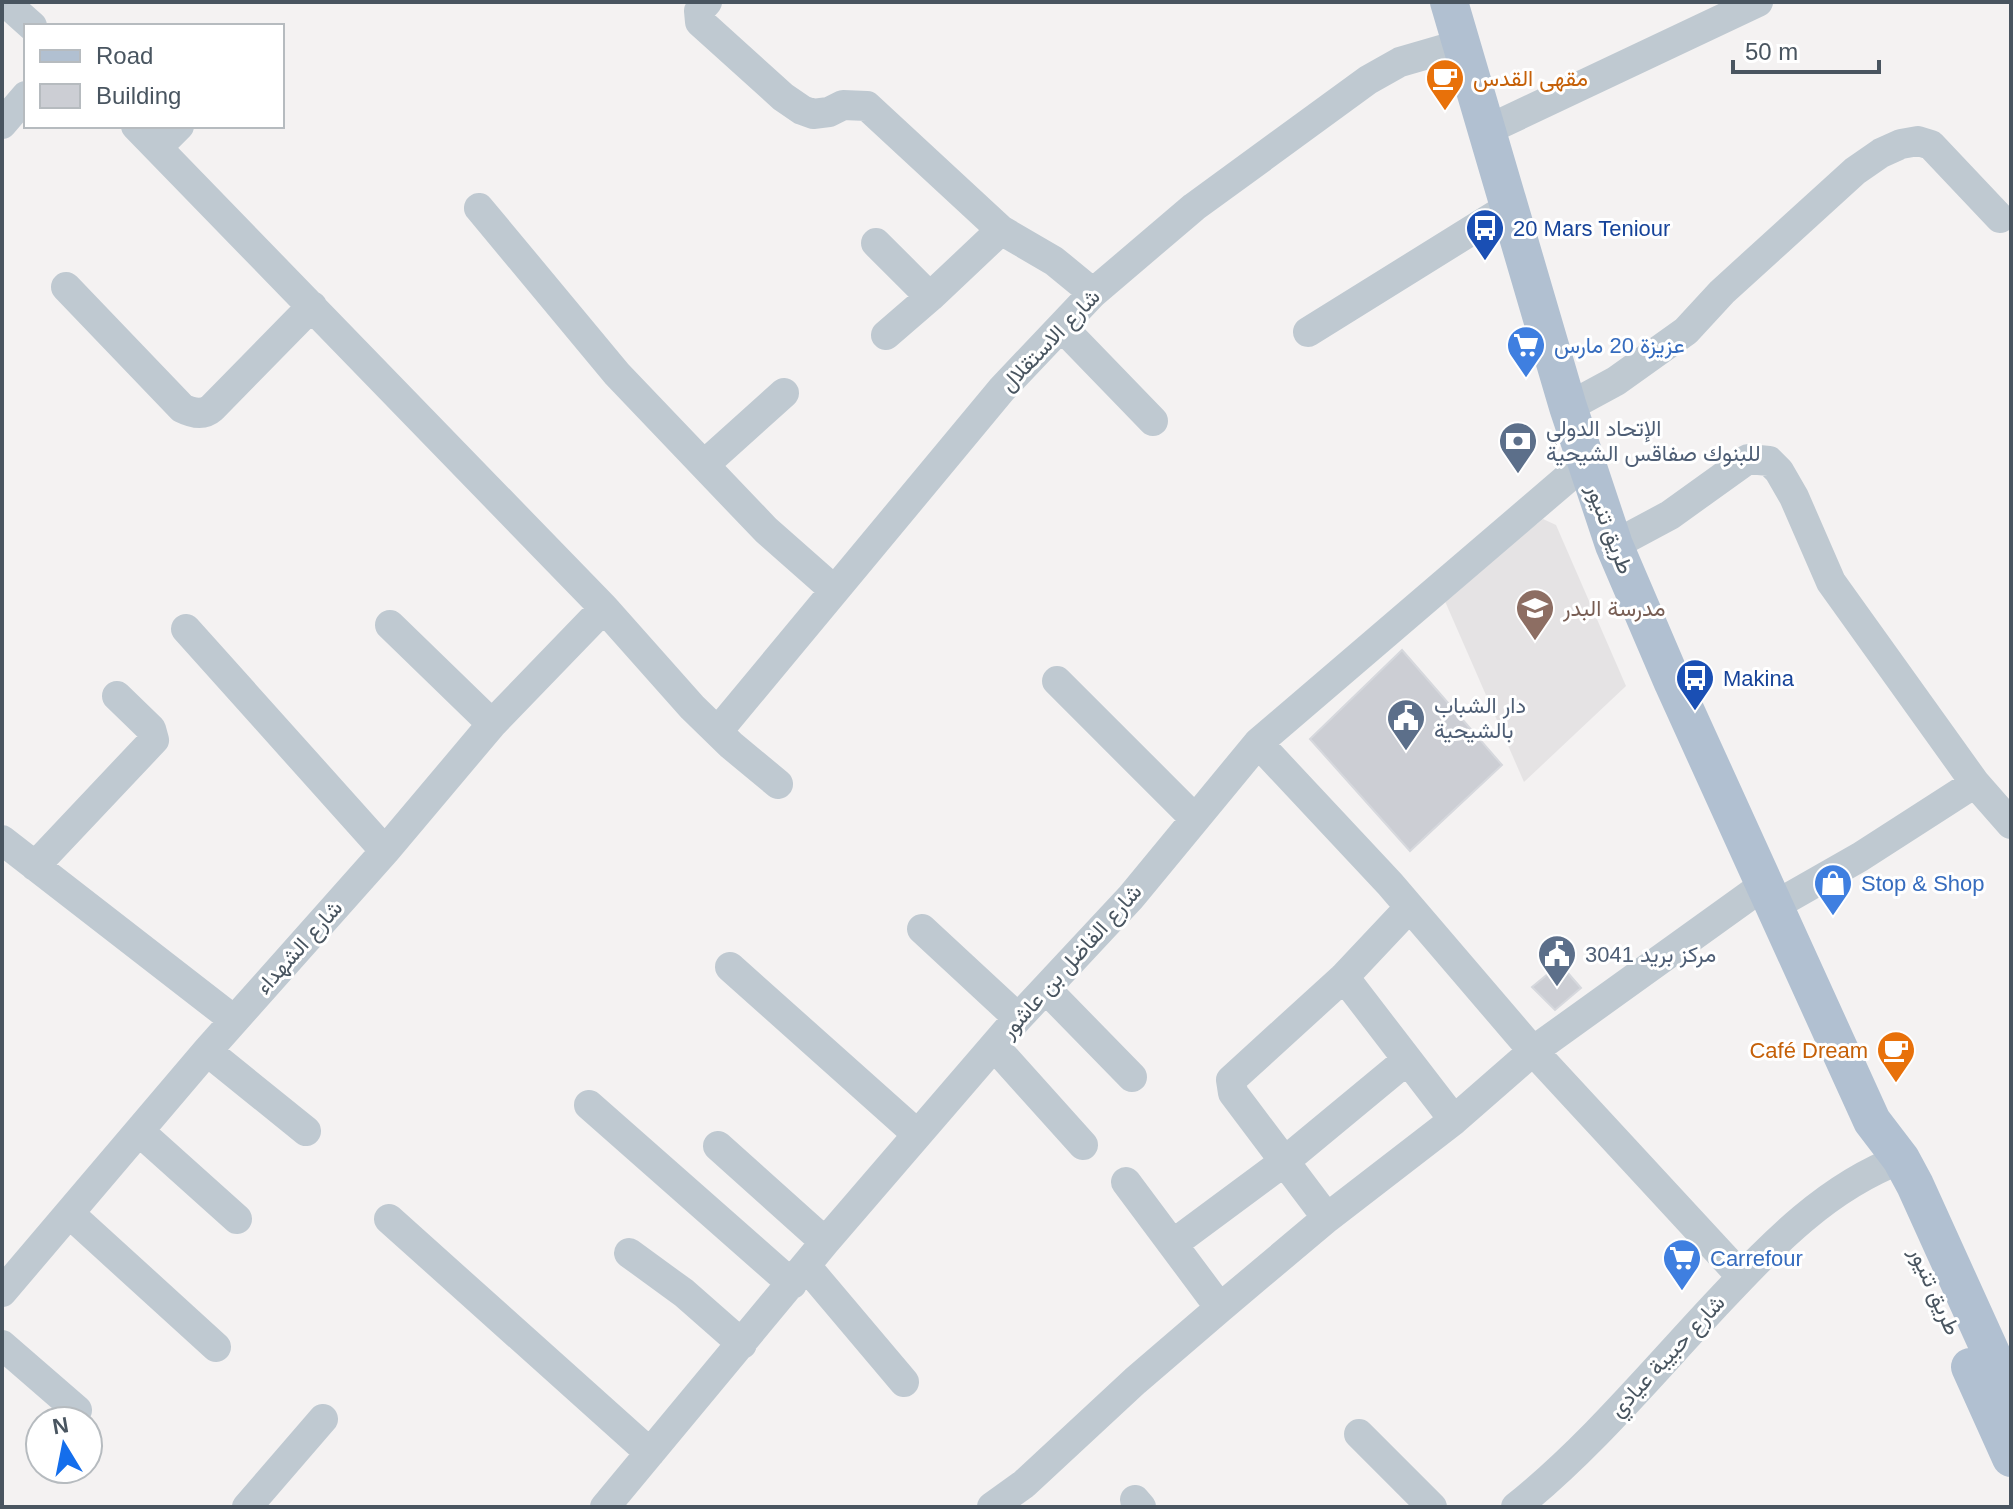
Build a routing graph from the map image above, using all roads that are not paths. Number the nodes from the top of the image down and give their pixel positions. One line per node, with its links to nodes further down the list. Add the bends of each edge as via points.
1 (707, 2): 14 (street, via 699,11 700,22 783,97 813,114 843,105 867,106)
2 (1449, 2): 4 (main road, طريق تنيور)
3 (1758, 2): 9 (street)
4 (1462, 44): 9 (main road, طريق تنيور); 17 (street, شارع الاستقلال, via 1400,62 1368,80 1194,207)
5 (24, 98): 6 (street)
6 (2, 124)
7 (138, 128): 10 (street)
8 (177, 128): 10 (street)
9 (1487, 130): 11 (main road, طريق تنيور)
10 (158, 147): 19 (street)
11 (1509, 207): 21 (street); 24 (main road, طريق تنيور)
12 (479, 208): 27 (street, via 617,374)
13 (2000, 218): 24 (street, via 1931,145 1901,144 1855,171 1686,331 1616,381)
14 (1001, 230): 17 (street, via 1054,261); 18 (street)
15 (876, 243): 18 (street)
16 (66, 287): 19 (street, via 182,408 195,413 212,408)
17 (1093, 293): 20 (street, شارع الاستقلال)
18 (930, 297): 22 (street)
19 (312, 306): 30 (street)
20 (1062, 327): 25 (street); 29 (street, شارع الاستقلال, via 1002,389)
21 (1308, 332)
22 (886, 335)
23 (784, 393): 27 (street)
24 (1568, 407): 26 (main road, طريق تنيور)
25 (1153, 421)
26 (1585, 463): 28 (main road, طريق تنيور); 37 (street, شارع الفاضل بن عاشور)
27 (704, 465): 29 (street)
28 (1614, 545): 38 (street, via 1670,515 1748,459 1769,461 1794,497 1831,582); 45 (main road, طريق تنيور)
29 (834, 590): 36 (street, شارع الاستقلال)
30 (604, 608): 35 (street, شارع الشهداء); 36 (street)
31 (390, 625): 35 (street)
32 (186, 629): 43 (street)
33 (1057, 681): 40 (street)
34 (117, 696): 44 (street, via 151,729 154,740)
35 (492, 724): 43 (street, شارع الشهداء)
36 (718, 731): 39 (street)
37 (1258, 743): 40 (street, شارع الفاضل بن عاشور); 46 (street)
38 (1975, 783): 41 (street); 45 (street, via 1860,857)
39 (778, 784)
40 (1194, 818): 50 (street, شارع الفاضل بن عاشور, via 1131,897)
41 (2011, 824)
42 (2, 840): 44 (street)
43 (385, 851): 52 (street, شارع الشهداء)
44 (35, 866): 52 (street)
45 (1769, 895): 55 (street); 66 (main road, طريق تنيور)
46 (1409, 908): 49 (street); 55 (street)
47 (922, 929): 51 (street)
48 (730, 967): 62 (street)
49 (1344, 977): 56 (street); 65 (street, via 1231,1080 1233,1093)
50 (1046, 989): 51 (street, شارع الفاضل بن عاشور); 57 (street)
51 (1018, 1018): 53 (street, شارع الفاضل بن عاشور)
52 (234, 1020): 54 (street, شارع الشهداء)
53 (994, 1046): 62 (street, شارع الفاضل بن عاشور); 63 (street)
54 (207, 1051): 60 (street); 61 (street, شارع الشهداء)
55 (1533, 1051): 59 (street); 76 (street)
56 (1407, 1060): 59 (street); 65 (street)
57 (1132, 1077)
58 (589, 1105): 75 (street)
59 (1454, 1120): 69 (street)
60 (306, 1131)
61 (140, 1132): 68 (street, شارع الشهداء); 70 (street)
62 (917, 1134): 72 (street, شارع الفاضل بن عاشور)
63 (1083, 1145)
64 (718, 1146): 72 (street)
65 (1285, 1161): 69 (street); 73 (street)
66 (1890, 1163): 76 (street, شارع حبيبة عيادي, via 1802,1217); 82 (main road, طريق تنيور)
67 (1126, 1182): 73 (street)
68 (70, 1214): 77 (street, شارع الشهداء); 81 (street)
69 (1327, 1218): 78 (street)
70 (237, 1219)
71 (389, 1219): 88 (street)
72 (825, 1242): 75 (street, شارع الفاضل بن عاشور)
73 (1173, 1244): 78 (street)
74 (629, 1253): 79 (street)
75 (799, 1275): 79 (street, شارع الفاضل بن عاشور); 83 (street)
76 (1742, 1277): 94 (street, شارع حبيبة عيادي, via 1553,1478)
77 (3, 1288)
78 (1220, 1308): 92 (street)
79 (742, 1344): 88 (street, شارع الفاضل بن عاشور)
80 (2, 1345): 85 (street)
81 (216, 1347)
82 (1977, 1353): 84 (main road, طريق تنيور); 89 (main road, طريق تنيور)
83 (904, 1382)
84 (2011, 1397)
85 (71, 1405)
86 (323, 1419): 91 (street)
87 (1359, 1434): 93 (street)
88 (650, 1453): 90 (street, شارع الفاضل بن عاشور)
89 (2011, 1458)
90 (620, 1501)
91 (247, 1507)
92 (992, 1507)
93 (1432, 1507)
94 (1516, 1507)

